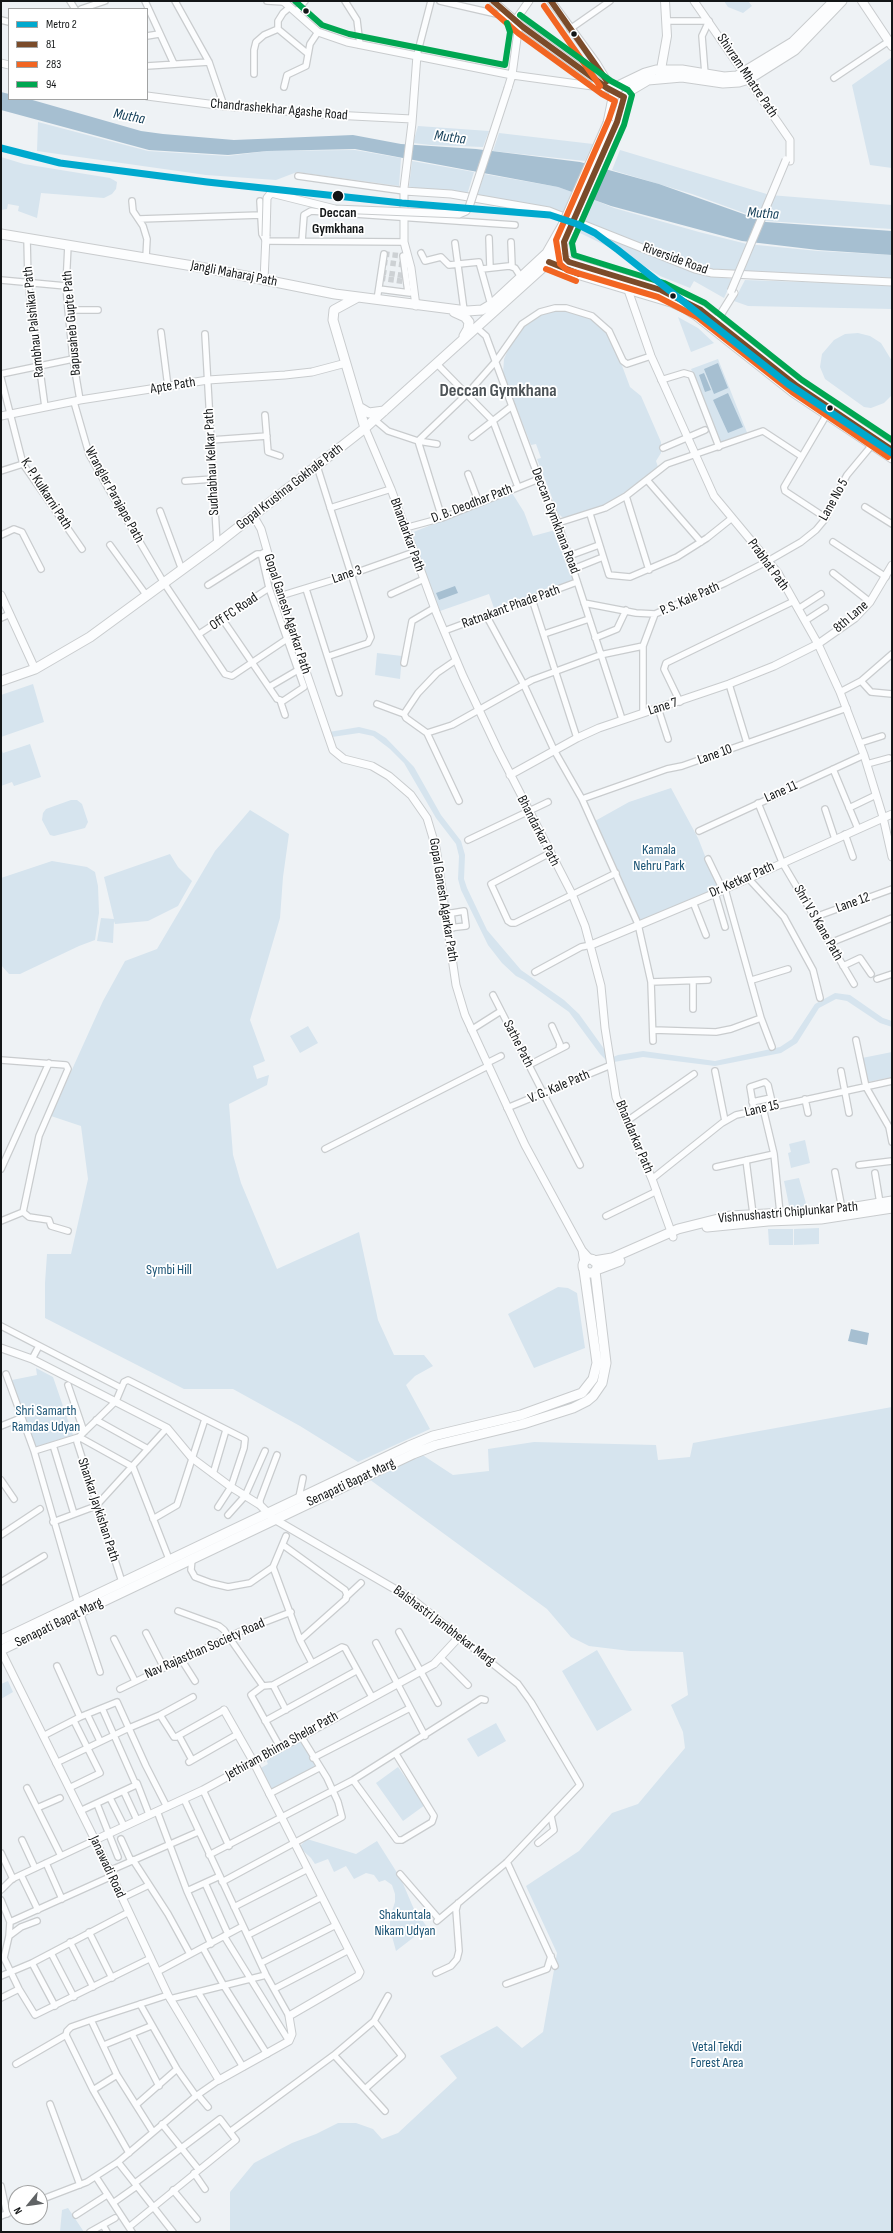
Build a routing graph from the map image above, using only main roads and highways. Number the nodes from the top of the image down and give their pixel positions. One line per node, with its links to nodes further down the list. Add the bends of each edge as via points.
1 (665, 1): 6 (main road, via 667,21 664,50 659,54)
2 (842, 1): 7 (main road, via 795,50)
3 (862, 1): 5 (main road)
4 (831, 2): 7 (main road, via 793,42)
5 (890, 44)
6 (658, 74): 7 (main road); 7 (main road, via 723,83 739,82); 8 (main road, via 624,97); 8 (main road, via 645,73 611,90)
7 (747, 76)
8 (612, 123): 9 (main road, bridge)
9 (567, 227): 11 (main road); 12 (main road)
10 (1, 234): 15 (main road, Jangli Maharaj Path, via 146,257)
11 (564, 242): 12 (main road); 13 (main road)
12 (549, 255): 13 (main road); 14 (main road, Gopal Krushna Gokhale Path); 16 (main road, Jangli Maharaj Path, via 489,306 477,310)
13 (568, 267): 14 (main road); 17 (main road, via 674,295)
14 (538, 271): 18 (main road, Gopal Krushna Gokhale Path)
15 (358, 297): 16 (main road, Jangli Maharaj Path); 19 (main road, via 339,306 332,314 332,320)
16 (449, 310): 18 (main road, via 465,317 469,324)
17 (713, 324): 22 (main road, via 797,386); 23 (main road, via 761,368)
18 (457, 345): 20 (main road, Gopal Krushna Gokhale Path)
19 (359, 407): 20 (main road, via 369,413); 21 (main road)
20 (385, 410): 21 (main road, Gopal Krushna Gokhale Path)
21 (370, 426): 24 (main road, Gopal Krushna Gokhale Path, via 217,544 90,637 35,669)
22 (892, 450)
23 (892, 458)
24 (1, 681)
25 (892, 1201): 27 (main road, Vishnushastri Chiplunkar Path, via 842,1209 730,1216 702,1222)
26 (892, 1208): 27 (main road, Vishnushastri Chiplunkar Path, via 821,1219 715,1225)
27 (672, 1235): 28 (main road, Vishnushastri Chiplunkar Path)
28 (591, 1266): 29 (main road, Senapati Bapat Marg, via 597,1363 593,1379 582,1393 521,1415 433,1436 386,1456 299,1497 263,1509 122,1582); 29 (main road, Senapati Bapat Marg, via 606,1363 602,1383 587,1401 523,1424 436,1445 192,1559)
29 (79, 1608): 30 (main road, Senapati Bapat Marg); 31 (main road, Senapati Bapat Marg)
30 (1, 1640)
31 (1, 1650)

